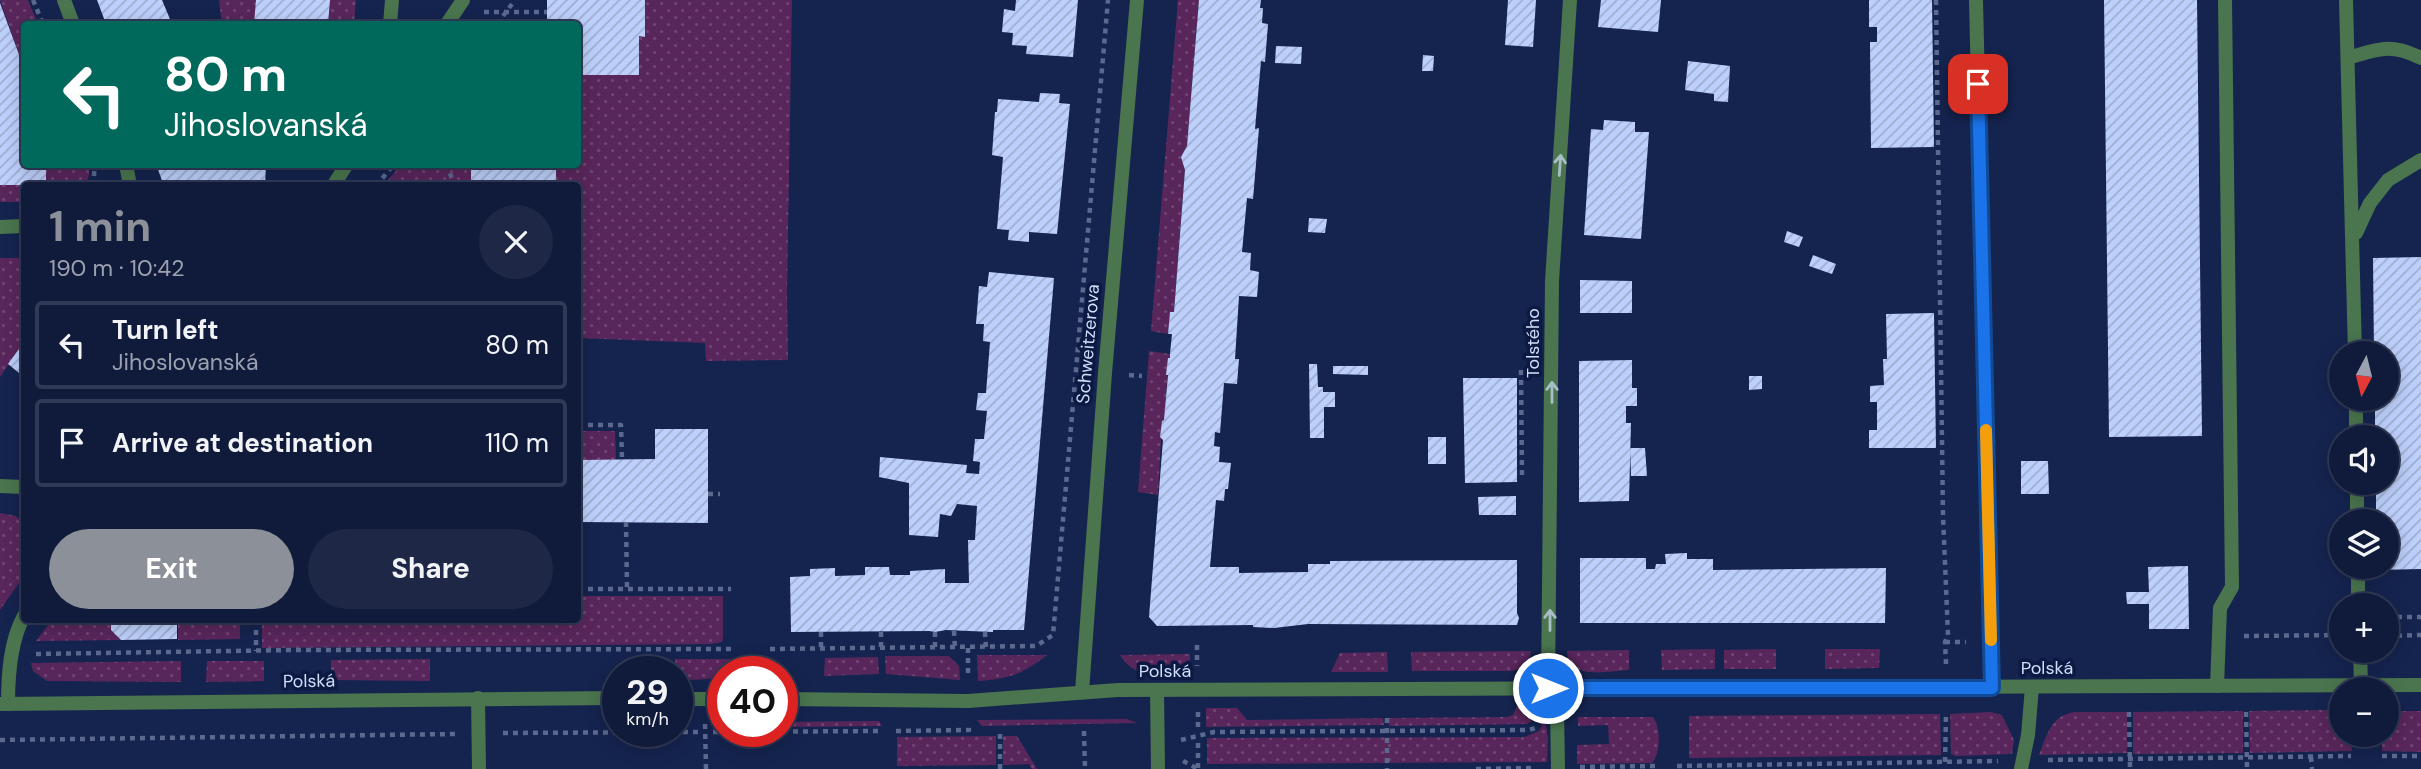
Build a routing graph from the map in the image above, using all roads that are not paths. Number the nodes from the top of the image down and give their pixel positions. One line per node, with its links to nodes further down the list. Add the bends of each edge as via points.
1 (64, 0): 9 (street)
2 (391, 0): 10 (street)
3 (1137, 0): 30 (street, Schweitzerova)
4 (1570, 0): 27 (street, Tolstého, one-way to 4, via 1552,281)
5 (1976, 0): 28 (street)
6 (2225, 0): 25 (street, via 2232,587 2220,608)
7 (2346, 0): 12 (street)
8 (459, 6): 11 (street)
9 (72, 21)
10 (390, 21)
11 (449, 21)
12 (2348, 58): 13 (street, via 2380,49 2402,49); 17 (street)
13 (2421, 58)
14 (2421, 160): 17 (street, via 2388,180)
15 (0, 226): 16 (street)
16 (21, 226)
17 (2353, 237): 18 (street)
18 (2355, 341)
19 (0, 486): 20 (street)
20 (21, 487)
21 (22, 623): 34 (street)
22 (2329, 685): 25 (street, Polská)
23 (2399, 685): 24 (street, Polská)
24 (2421, 685)
25 (2217, 686): 26 (street, Polská)
26 (2032, 687): 28 (street, Polská); 35 (street, via 2028,736)
27 (1548, 688): 28 (street, Polská); 29 (street, Polská); 38 (street, via 1557,708)
28 (1992, 688)
29 (1157, 690): 30 (street, Polská); 37 (street)
30 (1082, 692): 33 (street, Polská, via 968,701)
31 (478, 698): 32 (street, Polská); 34 (street, Polská); 36 (street)
32 (602, 698)
33 (798, 699)
34 (4, 704)
35 (2015, 765)
36 (479, 769)
37 (1158, 769)
38 (1558, 769)

